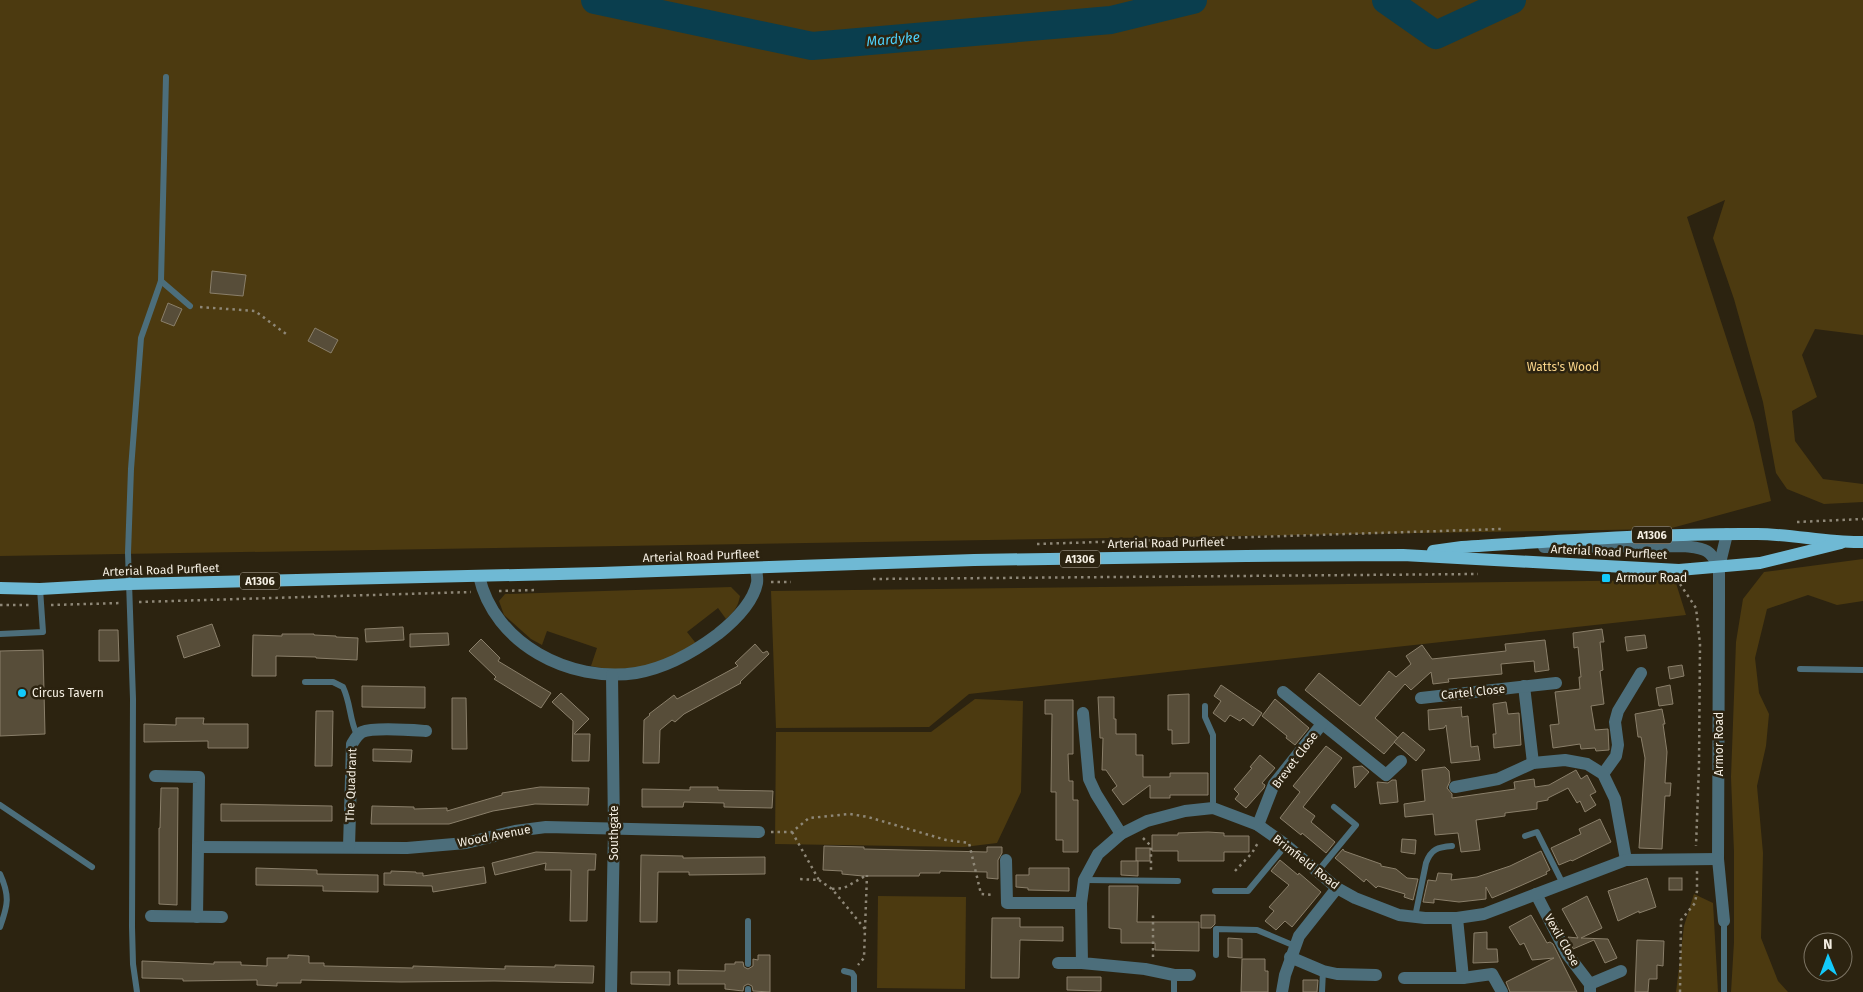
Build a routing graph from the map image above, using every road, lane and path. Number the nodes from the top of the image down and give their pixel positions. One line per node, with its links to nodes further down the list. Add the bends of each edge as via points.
1 (166, 77): 2 (lane)
2 (161, 281): 3 (lane); 20 (lane, via 141,338 131,468)
3 (190, 306): 4 (path, via 255,311)
4 (286, 334)
5 (1505, 529): 9 (path)
6 (1727, 534): 8 (main road, Arterial Road Purfleet / A1306, via 1760,534); 10 (main road, Arterial Road Purfleet / A1306, via 1659,534); 12 (street, Armor Road)
7 (1863, 542): 8 (main road, Arterial Road Purfleet / A1306)
8 (1841, 543): 12 (main road, Arterial Road Purfleet / A1306, via 1760,563)
9 (1037, 544)
10 (1462, 547): 11 (main road, Arterial Road Purfleet / A1306); 12 (street, via 1684,546 1712,554)
11 (1403, 555): 12 (main road, Arterial Road Purfleet / A1306, via 1679,570); 13 (main road, Arterial Road Purfleet / A1306, via 984,560)
12 (1719, 567): 64 (street, Armor Road)
13 (756, 568): 15 (main road, Arterial Road Purfleet / A1306); 18 (street)
14 (1478, 574): 16 (path)
15 (479, 576): 20 (main road, Arterial Road Purfleet / A1306); 24 (street)
16 (866, 579)
17 (796, 581): 18 (path)
18 (757, 583): 33 (street, via 738,616 706,643 660,666)
19 (1673, 583): 63 (path, via 1679,582 1696,608 1700,644)
20 (129, 584): 22 (main road, Arterial Road Purfleet / A1306); 25 (lane)
21 (0, 588): 22 (main road, Arterial Road Purfleet / A1306)
22 (40, 589): 29 (lane, via 43,632)
23 (541, 590): 24 (path)
24 (482, 592): 25 (path); 33 (street, via 507,629 527,647 545,658 578,670)
25 (130, 602): 28 (path); 110 (lane, via 132,927)
26 (0, 604): 27 (path)
27 (33, 605)
28 (52, 605)
29 (0, 634)
30 (1800, 669): 31 (lane)
31 (1863, 670)
32 (1641, 672): 46 (street, via 1618,711 1615,722 1616,756)
33 (612, 675): 54 (street, Southgate)
34 (306, 682): 43 (lane, via 333,682 344,687 350,701 351,723)
35 (1556, 682): 36 (street, Cartel Close)
36 (1524, 686): 38 (street, Cartel Close); 45 (street)
37 (1283, 692): 41 (street, Brevet Close)
38 (1421, 698)
39 (1206, 706): 51 (lane, via 1205,717 1213,735)
40 (1083, 713): 57 (street, via 1089,779)
41 (1322, 724): 44 (street, Brevet Close, via 1386,775); 53 (street, Brevet Close, via 1274,784)
42 (426, 731): 43 (street, The Quadrant, via 373,730)
43 (357, 735): 62 (street, The Quadrant, via 352,744)
44 (1401, 761)
45 (1532, 763): 46 (street, via 1565,760 1587,764); 48 (street, via 1498,779)
46 (1603, 774): 66 (street, via 1615,799)
47 (155, 776): 61 (street, via 199,777)
48 (1456, 786)
49 (0, 805): 67 (lane)
50 (1334, 807): 71 (lane, via 1356,825)
51 (1213, 808): 52 (street, Brimfield Road, via 1185,811 1146,821); 53 (street, Brimfield Road)
52 (1133, 828): 57 (street, Brimfield Road); 69 (path, via 1151,846)
53 (1262, 828): 59 (street, Brimfield Road); 70 (path, via 1252,853)
54 (614, 829): 55 (street, Wood Avenue); 62 (street, Wood Avenue, via 546,827 466,843 407,848); 111 (street, Southgate)
55 (759, 832): 56 (path)
56 (792, 832): 74 (path); 82 (path, via 809,818 850,814 946,840 969,842 981,894)
57 (1121, 834): 75 (street, Brimfield Road, via 1098,854)
58 (1525, 836): 77 (lane, via 1537,832)
59 (1286, 844): 71 (street, Brimfield Road); 80 (lane, via 1248,891)
60 (1452, 846): 88 (lane, via 1434,849 1429,855)
61 (198, 847): 62 (street, Wood Avenue); 86 (street)
62 (349, 847)
63 (1696, 847)
64 (1718, 859): 66 (street, Brimfield Road); 91 (street, Armor Road)
65 (1006, 860): 82 (street)
66 (1626, 860): 77 (street, Brimfield Road)
67 (92, 867)
68 (1697, 867): 117 (path, via 1698,891 1694,904 1681,920)
69 (1151, 870)
70 (1235, 870)
71 (1318, 871): 78 (street, Brimfield Road)
72 (0, 874): 92 (lane, via 8,906)
73 (798, 879): 74 (path)
74 (819, 880): 79 (path)
75 (1084, 880): 76 (lane); 83 (street, Brimfield Road)
76 (1178, 881)
77 (1563, 884): 81 (street, Brimfield Road)
78 (1337, 888): 88 (street, Brimfield Road, via 1376,907); 94 (street, via 1299,936)
79 (832, 889): 93 (path); 93 (path, via 844,888 866,876)
80 (1215, 891)
81 (1536, 894): 89 (street, Brimfield Road, via 1484,914); 109 (street, Vexil Close, via 1567,954)
82 (1007, 895): 83 (street, via 1007,903)
83 (1081, 903): 97 (street, Brimfield Road)
84 (1153, 914): 101 (path)
85 (151, 916): 86 (street)
86 (197, 916): 87 (street)
87 (222, 917)
88 (1415, 917): 89 (street, Brimfield Road)
89 (1456, 918): 108 (street)
90 (748, 921): 98 (lane)
91 (1724, 921): 118 (lane)
92 (0, 927)
93 (865, 929): 103 (path, via 864,958)
94 (1293, 952): 95 (lane, via 1257,930 1216,929); 102 (street); 114 (street, via 1284,975)
95 (1216, 955)
96 (1058, 963): 97 (street)
97 (1082, 963): 101 (street)
98 (748, 964)
99 (1621, 970): 109 (street, Vexil Close)
100 (844, 971): 103 (lane)
101 (1153, 971): 104 (street)
102 (1323, 971): 106 (street); 115 (lane)
103 (852, 973): 112 (lane)
104 (1174, 975): 105 (street); 113 (lane)
105 (1190, 975)
106 (1376, 975)
107 (1404, 978): 108 (street)
108 (1463, 978): 116 (street, via 1492,974)
109 (1590, 988)
110 (137, 992)
111 (611, 992)
112 (854, 992)
113 (1174, 992)
114 (1282, 992)
115 (1322, 992)
116 (1502, 992)
117 (1680, 992)
118 (1724, 992)

